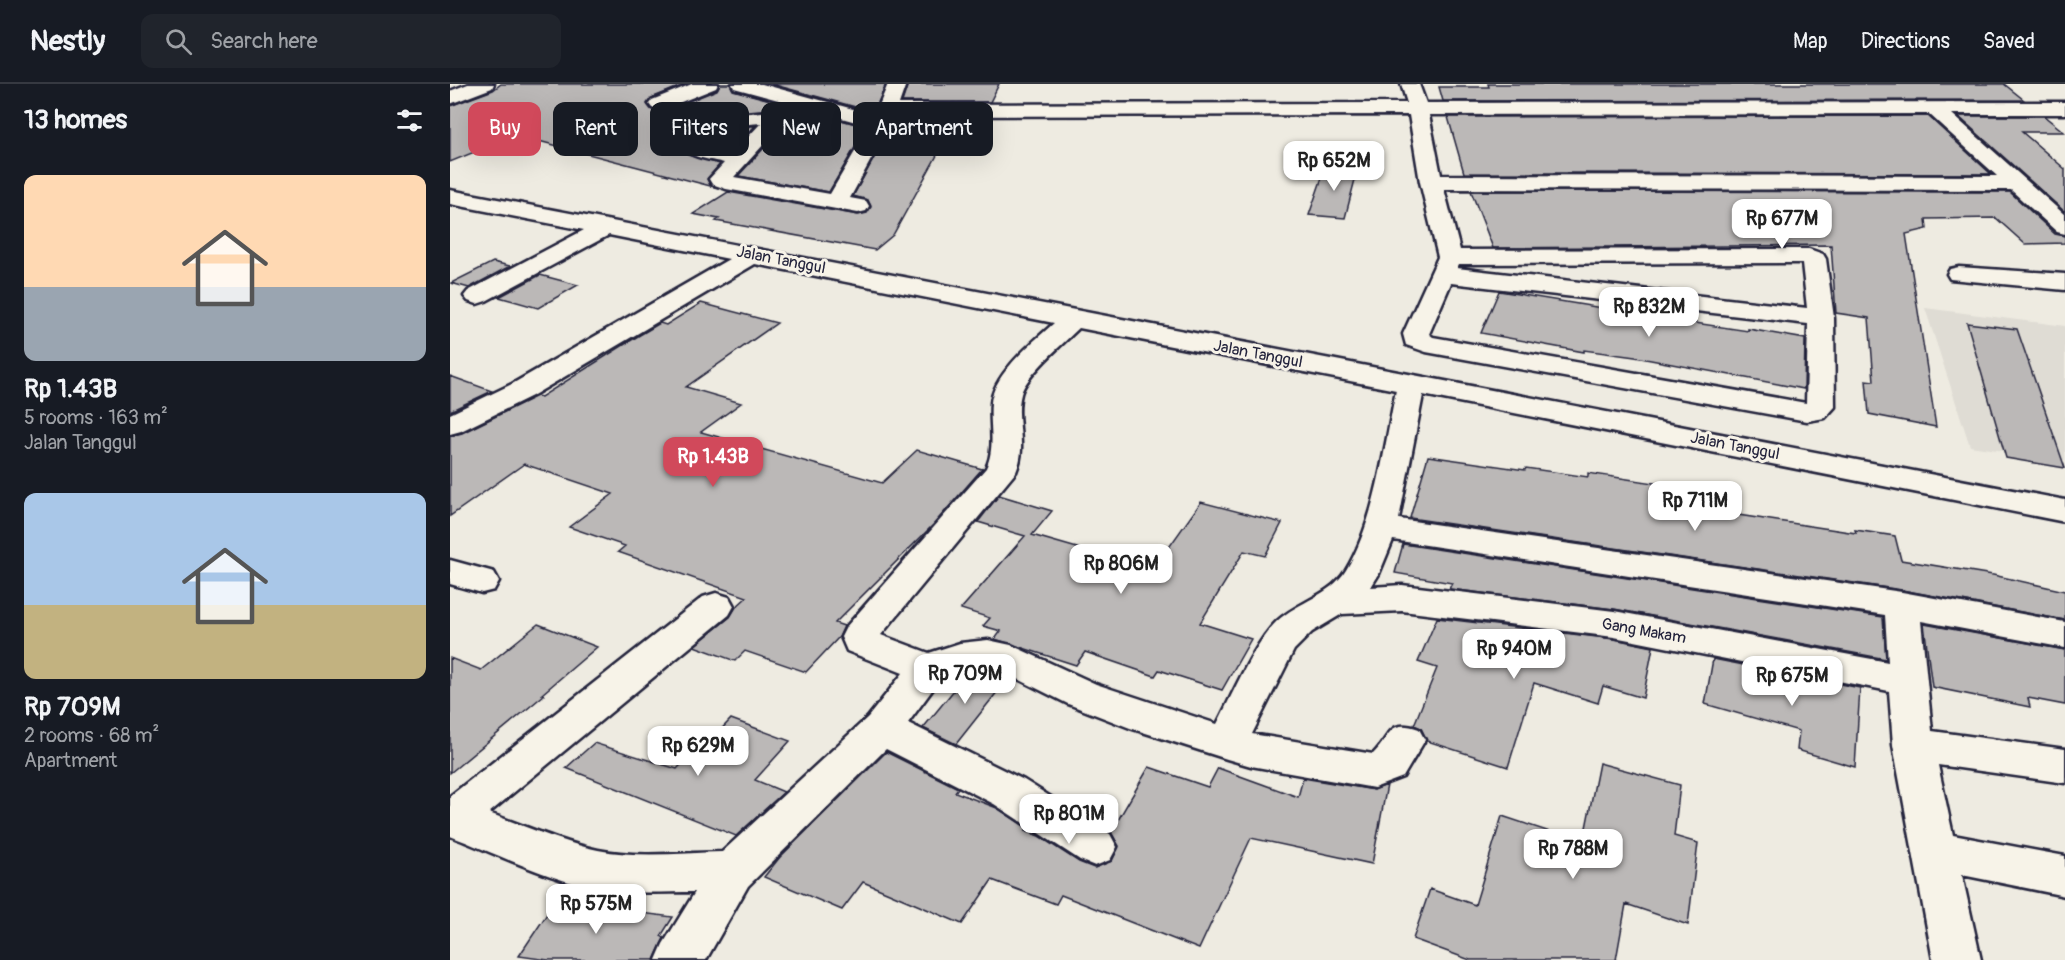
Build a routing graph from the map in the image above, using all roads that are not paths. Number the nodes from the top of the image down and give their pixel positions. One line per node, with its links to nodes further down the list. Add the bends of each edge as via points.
1 (451, 84): 5 (street)
2 (709, 84): 9 (street)
3 (741, 84): 8 (street)
4 (897, 84): 11 (street)
5 (477, 87): 7 (street)
6 (1414, 96): 12 (street); 15 (street); 21 (street)
7 (450, 98)
8 (795, 99): 10 (street); 14 (street)
9 (664, 102)
10 (792, 102)
11 (890, 102)
12 (1934, 108): 13 (street); 22 (street)
13 (2057, 108): 17 (street)
14 (853, 111)
15 (993, 113)
16 (761, 118): 20 (street, via 745,118 690,145)
17 (2065, 122)
18 (761, 134): 20 (street)
19 (862, 156): 24 (street)
20 (737, 159): 24 (street, via 720,178)
21 (1431, 183): 22 (street); 30 (street)
22 (2016, 183): 26 (street)
23 (450, 197): 27 (street, Jalan Tanggul)
24 (836, 203): 25 (street)
25 (858, 206)
26 (2065, 227)
27 (605, 228): 28 (street, Jalan Tanggul); 33 (street)
28 (753, 255): 35 (street, Jalan Tanggul); 38 (street, via 522,390)
29 (1628, 256): 30 (street); 34 (street); 36 (street, via 1809,256 1814,259)
30 (1446, 266): 34 (street); 36 (street, via 1416,334 1416,339 1426,344 1807,412 1820,407)
31 (1959, 274): 32 (street)
32 (2065, 282)
33 (477, 296)
34 (1640, 297): 36 (street)
35 (1074, 318): 37 (street, Jalan Tanggul); 45 (street, via 1006,392 1008,449 1000,472 859,637)
36 (1821, 318)
37 (1411, 384): 39 (street, Jalan Tanggul); 40 (street)
38 (450, 425)
39 (2065, 511)
40 (1382, 527): 41 (street, via 1358,582); 42 (street)
41 (1341, 601): 46 (street, Gang Makam, via 1402,598 1614,624); 49 (street, via 1299,622 1284,637)
42 (1902, 604): 44 (street); 46 (street)
43 (716, 606): 52 (street)
44 (2065, 635)
45 (928, 668): 47 (street); 49 (street, via 960,657 988,654 1011,659 1082,694)
46 (1908, 680): 50 (street)
47 (882, 728): 53 (street, via 1009,792); 55 (street)
48 (1405, 740): 49 (street, via 1389,765 1374,771)
49 (1227, 743)
50 (1913, 745): 51 (street); 54 (street)
51 (2065, 766)
52 (452, 817): 55 (street, via 600,870)
53 (1095, 847)
54 (1935, 851): 56 (street); 58 (street)
55 (732, 872): 57 (street)
56 (2065, 876)
57 (680, 960)
58 (1957, 960)

